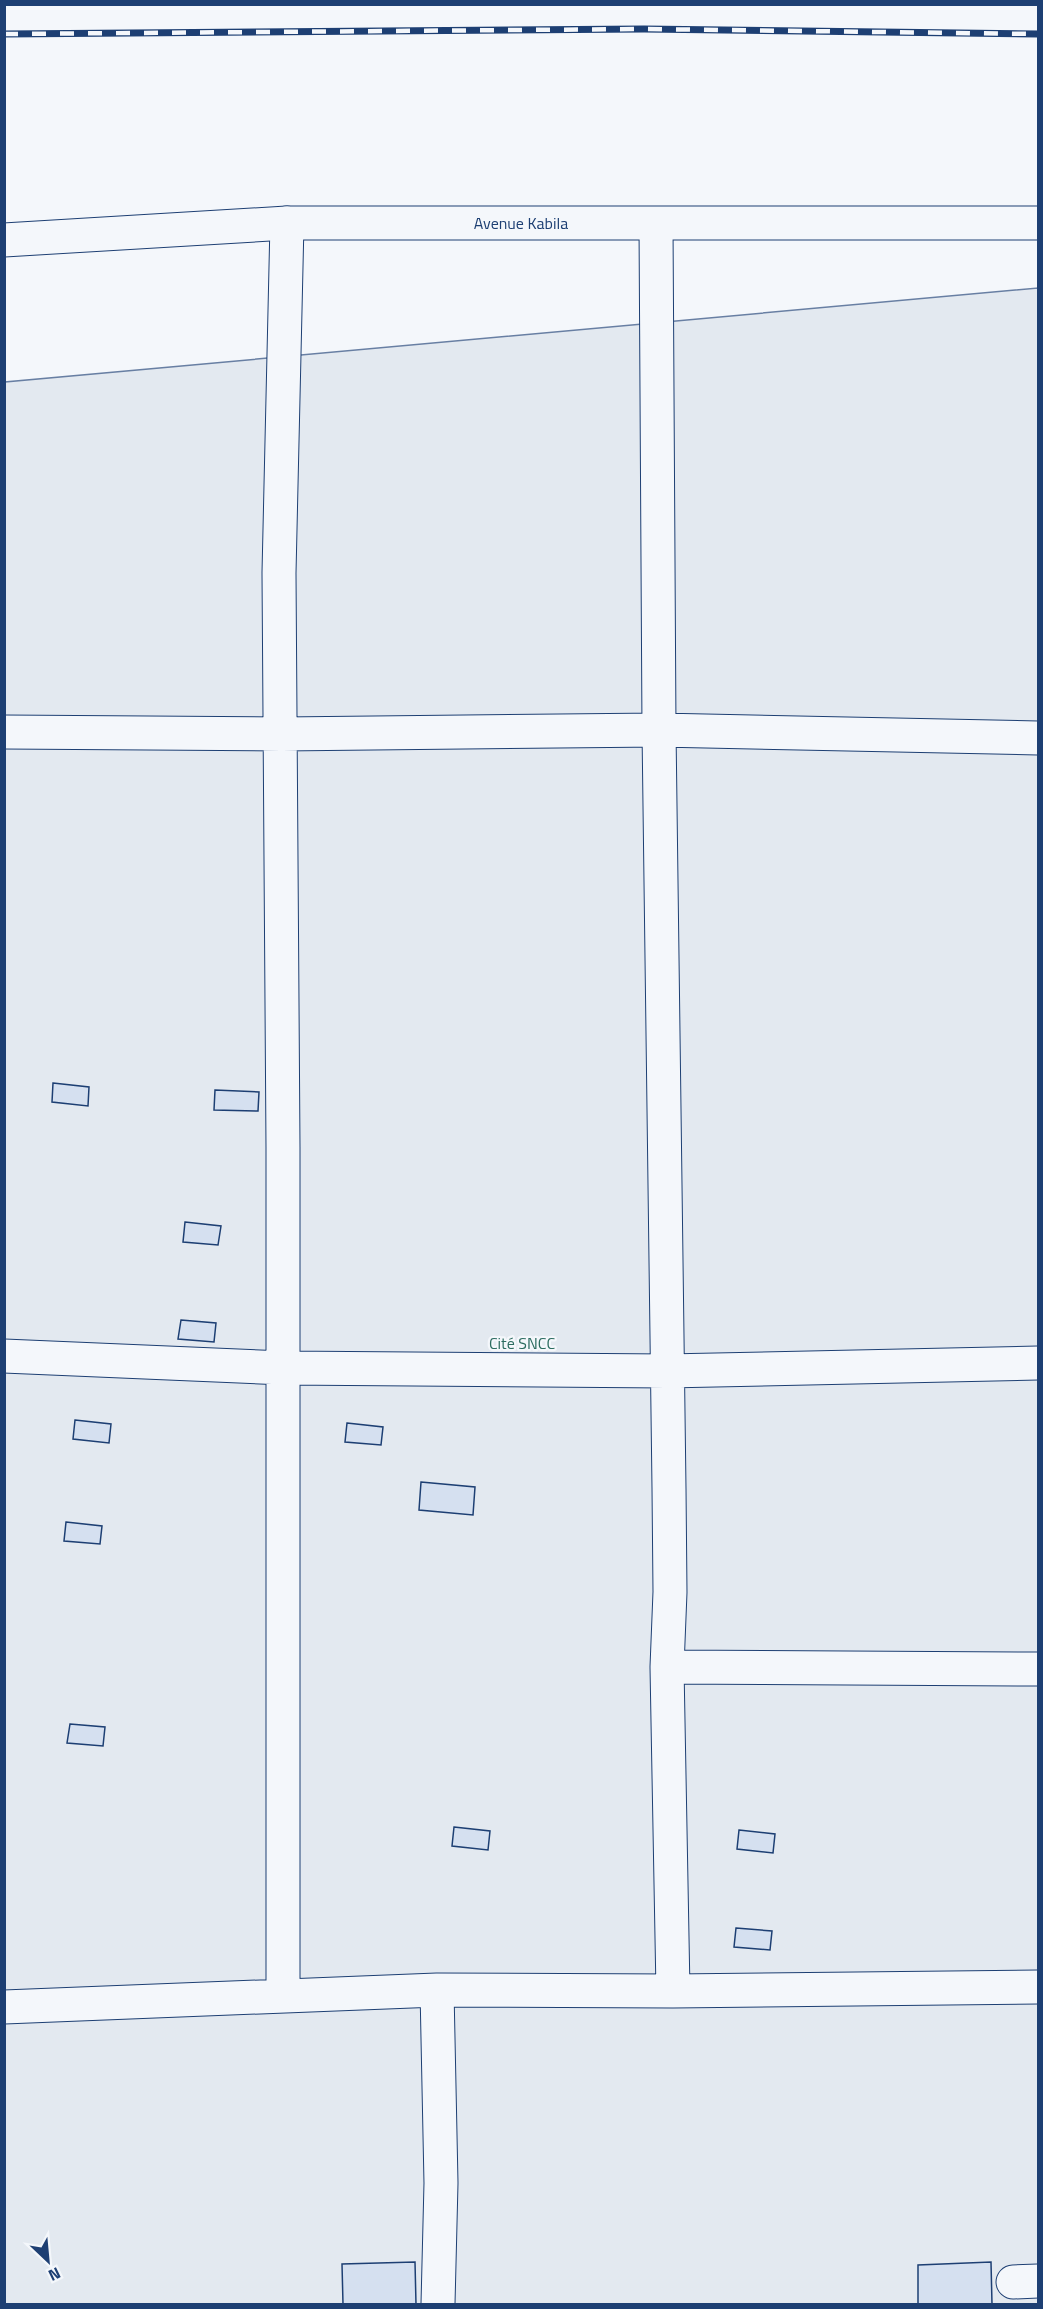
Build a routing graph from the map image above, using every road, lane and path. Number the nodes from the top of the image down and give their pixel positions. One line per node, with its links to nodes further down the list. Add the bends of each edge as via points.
1 (286, 223): 3 (main road, Avenue Kabila); 4 (main road, Avenue Kabila); 7 (main road, via 279,573)
2 (1038, 223): 3 (main road, Avenue Kabila)
3 (656, 224): 5 (main road)
4 (4, 240)
5 (659, 730): 7 (main road); 8 (main road); 12 (main road)
6 (4, 732): 7 (main road)
7 (282, 734): 11 (main road)
8 (1038, 738)
9 (4, 1356): 11 (main road)
10 (1038, 1363): 12 (main road)
11 (284, 1368): 12 (main road); 18 (main road)
12 (667, 1371): 13 (main road)
13 (667, 1667): 14 (main road); 17 (main road)
14 (1038, 1669)
15 (1038, 1987): 17 (main road)
16 (437, 1990): 17 (main road); 18 (main road); 20 (main road, via 441,2183)
17 (673, 1991)
18 (283, 1996): 19 (main road)
19 (4, 2007)
20 (438, 2304)

